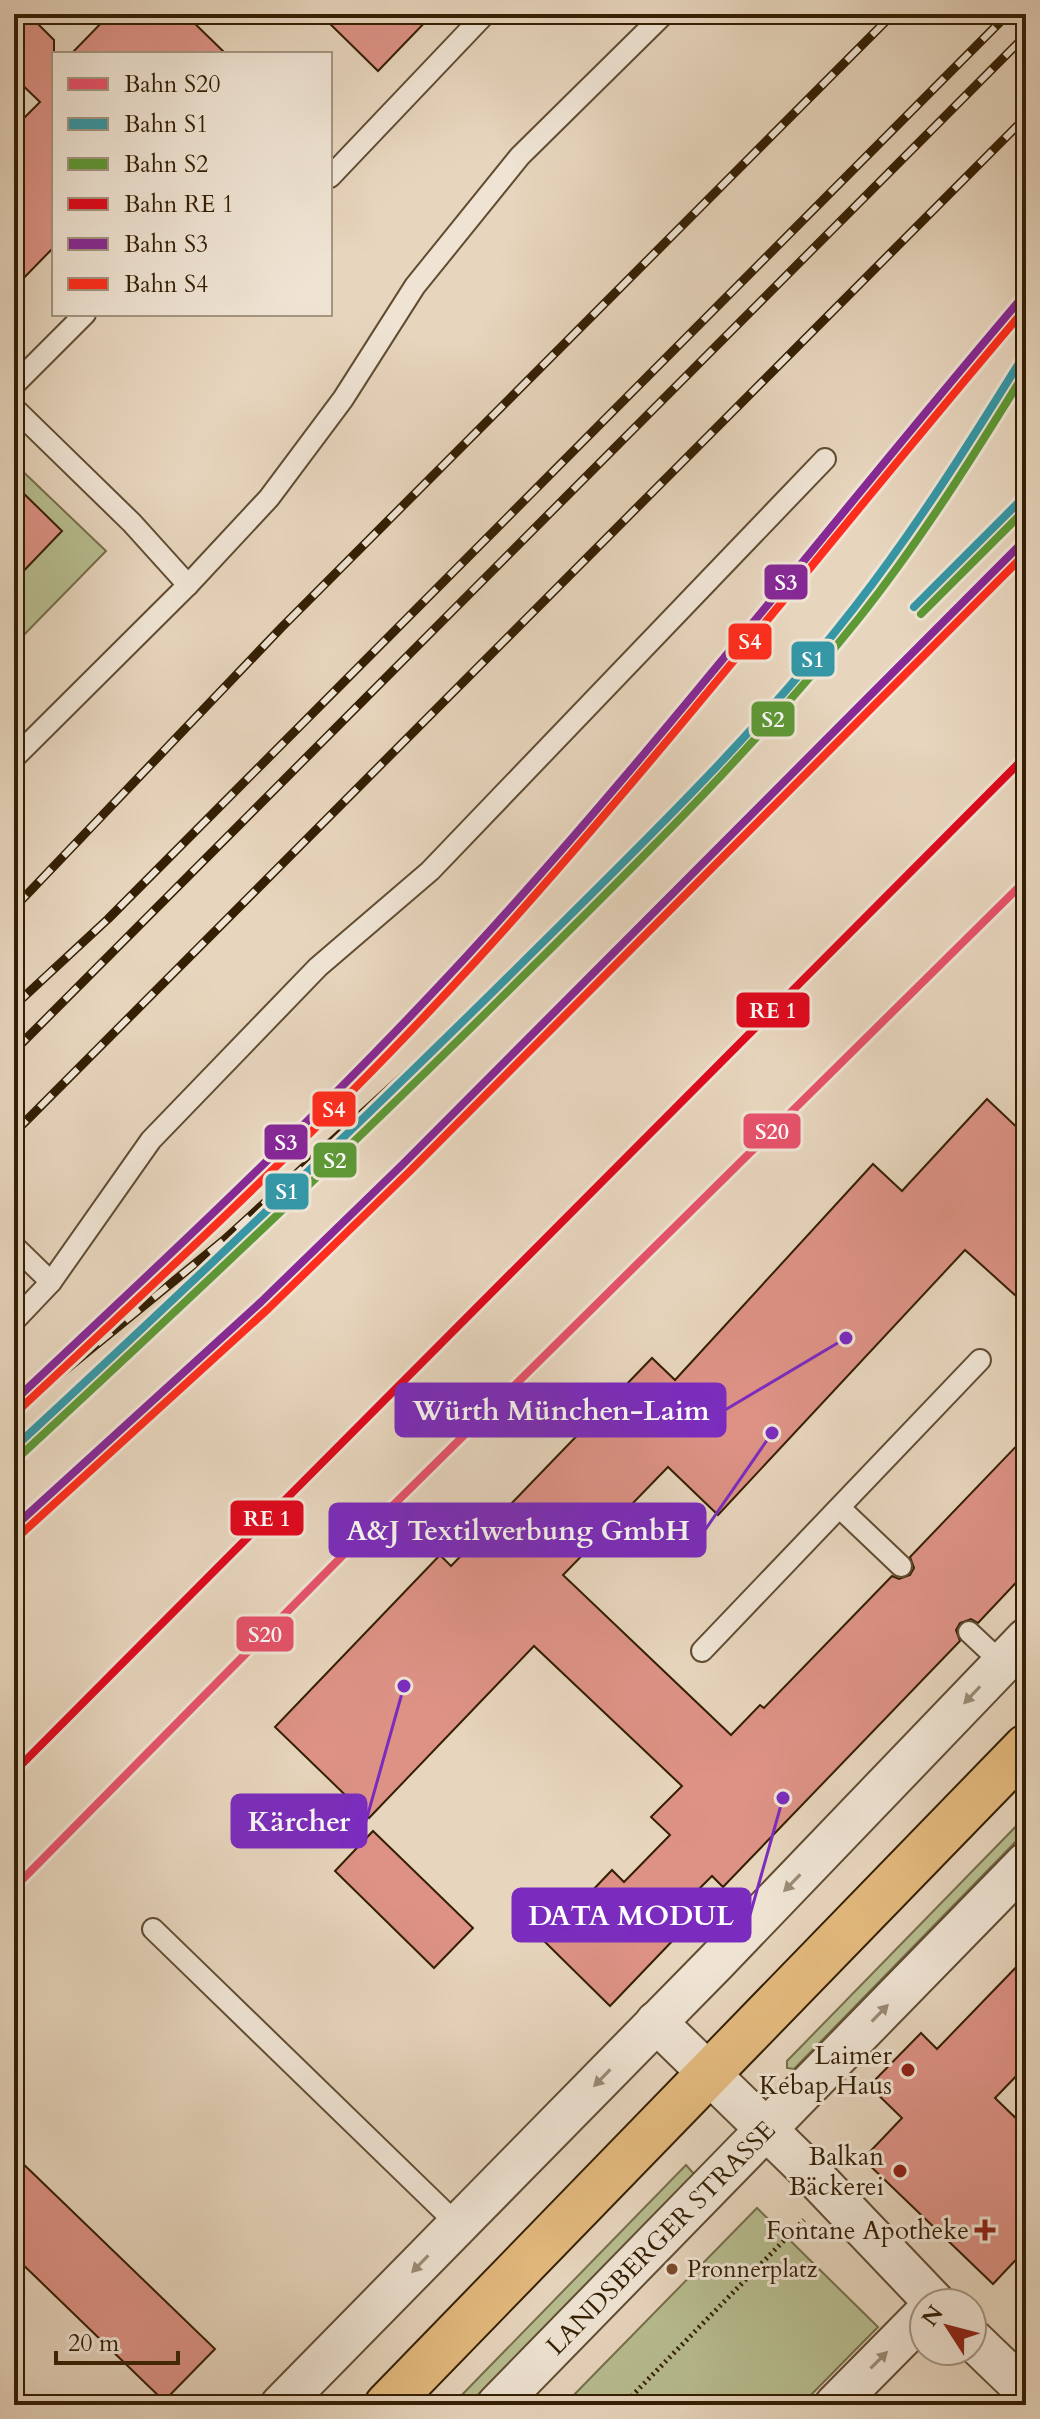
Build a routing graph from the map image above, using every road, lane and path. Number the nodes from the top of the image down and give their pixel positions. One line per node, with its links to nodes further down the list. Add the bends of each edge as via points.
1 (485, 14): 3 (lane)
2 (664, 14): 8 (lane, via 520,156 415,286 343,399 269,498)
3 (332, 175)
4 (83, 316): 5 (lane)
5 (14, 385)
6 (14, 408): 8 (lane)
7 (825, 459): 11 (lane, via 430,871 318,967 151,1140)
8 (188, 585): 9 (lane)
9 (14, 758)
10 (14, 1246): 11 (lane)
11 (51, 1282): 12 (lane)
12 (14, 1321)
13 (980, 1360): 14 (lane)
14 (840, 1508): 15 (lane); 17 (lane)
15 (901, 1566)
16 (969, 1632): 18 (lane)
17 (702, 1651)
18 (1014, 1651): 22 (street, one-way to 22)
19 (1026, 1747): 23 (main road)
20 (1026, 1863): 24 (street, LANDSBERGER STRASSE, one-way to 20)
21 (153, 1929): 26 (lane)
22 (656, 2022): 23 (street); 26 (street, one-way to 26)
23 (709, 2073): 24 (street); 32 (main road)
24 (767, 2129): 25 (street); 33 (street, LANDSBERGER STRASSE)
25 (832, 2195): 27 (street); 34 (path)
26 (458, 2225): 31 (street, one-way to 31)
27 (920, 2287)
28 (908, 2331): 35 (street, one-way to 28)
29 (988, 2354): 30 (street)
30 (1026, 2391)
31 (281, 2405)
32 (387, 2405)
33 (497, 2405)
34 (623, 2405)
35 (835, 2405)

